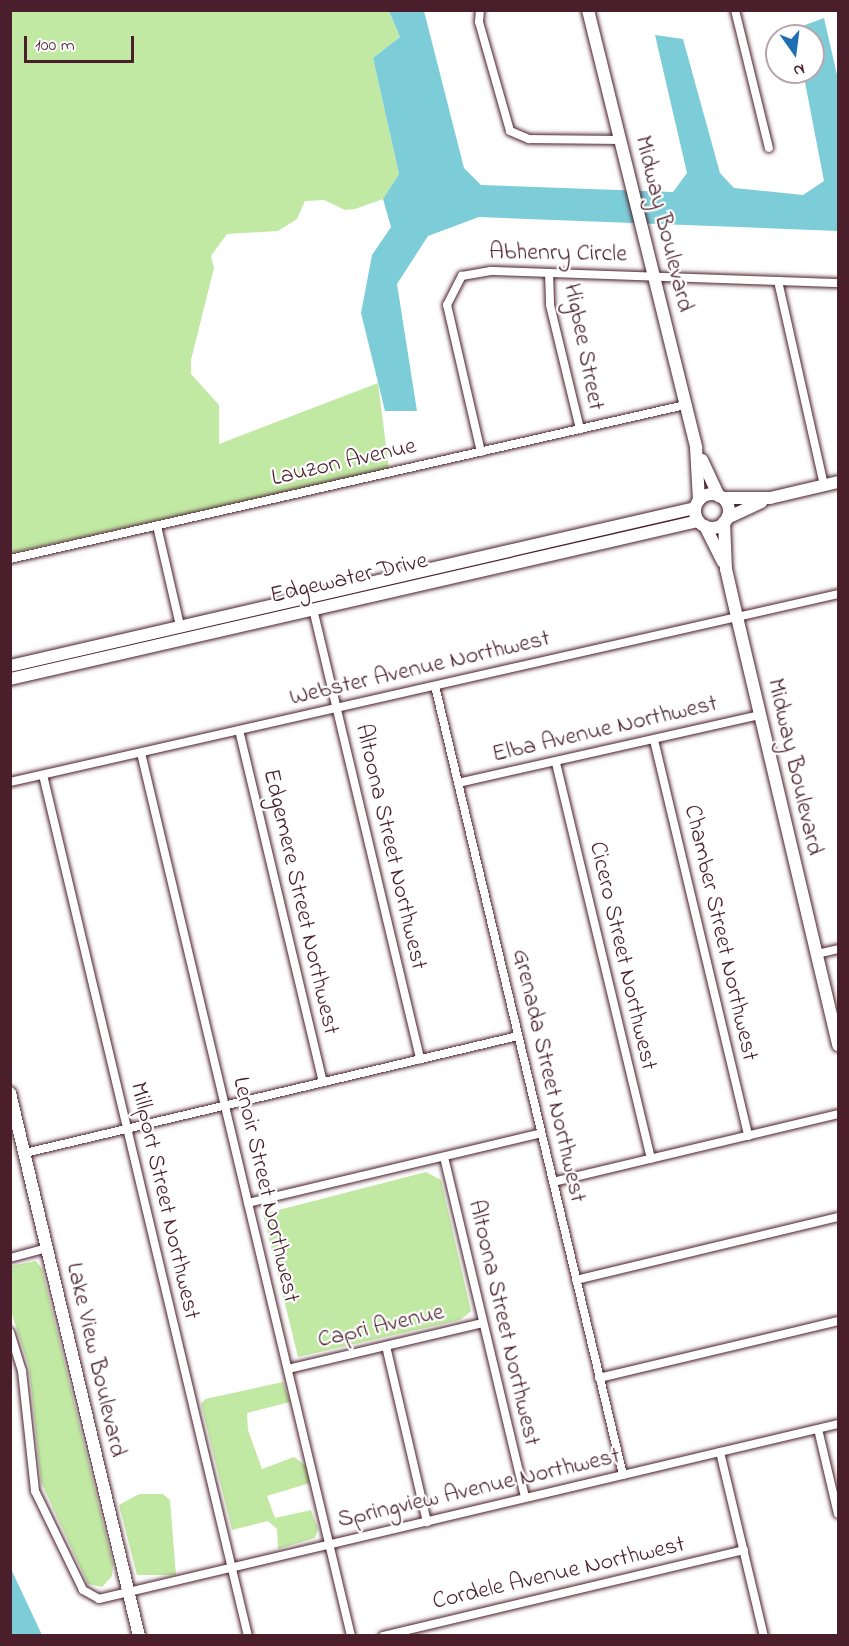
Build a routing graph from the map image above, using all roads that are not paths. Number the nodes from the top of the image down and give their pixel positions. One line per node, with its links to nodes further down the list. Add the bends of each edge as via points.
1 (480, 10): 4 (street, via 505,124 516,137)
2 (588, 10): 4 (street, Midway Boulevard)
3 (735, 10): 5 (street)
4 (620, 140): 7 (street, Midway Boulevard)
5 (769, 148)
6 (549, 273): 7 (street, Abhenry Circle); 11 (street, Higbee Street, via 550,305); 13 (street, Abhenry Circle, via 471,273 462,276 448,294 450,326)
7 (654, 276): 8 (street, Abhenry Circle); 10 (street, Midway Boulevard)
8 (778, 281): 9 (street, Abhenry Circle); 15 (street)
9 (838, 283)
10 (685, 405): 11 (street, Lauzon Avenue); 12 (street, Midway Boulevard)
11 (580, 429): 13 (street, Lauzon Avenue)
12 (696, 448): 16 (street, Midway Boulevard); 18 (street, Midway Boulevard)
13 (481, 452): 20 (street, Lauzon Avenue)
14 (838, 482): 15 (street)
15 (824, 485): 17 (street)
16 (721, 497): 17 (street); 18 (street); 19 (street, Midway Boulevard)
17 (770, 498): 19 (street)
18 (699, 514): 19 (street); 22 (street, Midway Boulevard); 24 (street, Edgewater Drive); 26 (street, Edgewater Drive)
19 (726, 520): 22 (street, Midway Boulevard)
20 (157, 526): 21 (street, Lauzon Avenue); 26 (street)
21 (10, 559)
22 (726, 568): 25 (street, Midway Boulevard)
23 (838, 594): 25 (street, Webster Avenue Northwest)
24 (313, 609): 28 (street, Edgewater Drive); 30 (street, Altoona Street Northwest)
25 (736, 617): 29 (street, Webster Avenue Northwest); 31 (street, Midway Boulevard)
26 (180, 626): 27 (street, Edgewater Drive)
27 (10, 666)
28 (10, 678)
29 (435, 686): 30 (street, Webster Avenue Northwest); 38 (street, Grenada Street Northwest)
30 (337, 708): 32 (street, Webster Avenue Northwest); 43 (street, Altoona Street Northwest)
31 (760, 715): 33 (street, Elba Avenue Northwest); 40 (street, Midway Boulevard)
32 (239, 730): 34 (street, Webster Avenue Northwest); 44 (street, Edgemere Street Northwest)
33 (654, 740): 35 (street, Elba Avenue Northwest); 50 (street, Chamber Street Northwest)
34 (141, 753): 36 (street, Webster Avenue Northwest); 46 (street, Lenoir Street Northwest)
35 (556, 763): 38 (street, Elba Avenue Northwest); 53 (street, Cicero Street Northwest)
36 (43, 775): 37 (street, Webster Avenue Northwest); 48 (street, Millport Street Northwest)
37 (10, 782)
38 (458, 783): 41 (street, Grenada Street Northwest)
39 (838, 949): 40 (street)
40 (817, 954): 42 (street, Midway Boulevard)
41 (518, 1036): 43 (street); 49 (street, Grenada Street Northwest)
42 (838, 1045)
43 (420, 1059): 44 (street)
44 (323, 1082): 46 (street)
45 (10, 1094): 51 (street, Lake View Boulevard)
46 (225, 1106): 48 (street); 55 (street, Lenoir Street Northwest)
47 (838, 1114): 50 (street)
48 (127, 1129): 51 (street); 75 (street, Millport Street Northwest)
49 (541, 1133): 52 (street); 54 (street, Grenada Street Northwest)
50 (748, 1136): 53 (street)
51 (25, 1153): 57 (street, Lake View Boulevard)
52 (444, 1156): 55 (street); 61 (street, Altoona Street Northwest)
53 (651, 1159): 54 (street)
54 (553, 1182): 59 (street, Grenada Street Northwest)
55 (248, 1203): 64 (street, Lenoir Street Northwest)
56 (838, 1217): 59 (street)
57 (47, 1248): 58 (street); 76 (street, Lake View Boulevard)
58 (10, 1258)
59 (576, 1280): 65 (street, Grenada Street Northwest)
60 (838, 1320): 65 (street)
61 (483, 1323): 63 (street, Capri Avenue); 70 (street, Altoona Street Northwest)
62 (10, 1332): 76 (street, Springview Avenue Northwest, via 22,1371 38,1500 83,1590 99,1599)
63 (386, 1346): 64 (street, Capri Avenue); 72 (street)
64 (288, 1369): 73 (street, Lenoir Street Northwest)
65 (599, 1377): 69 (street, Grenada Street Northwest)
66 (838, 1424): 67 (street, Springview Avenue Northwest)
67 (818, 1429): 68 (street, Springview Avenue Northwest); 71 (street)
68 (720, 1452): 69 (street, Springview Avenue Northwest); 74 (street)
69 (623, 1475): 70 (street, Springview Avenue Northwest)
70 (525, 1498): 72 (street, Springview Avenue Northwest)
71 (838, 1514)
72 (427, 1522): 73 (street, Springview Avenue Northwest)
73 (330, 1545): 75 (street, Springview Avenue Northwest); 79 (street, Lenoir Street Northwest)
74 (744, 1550): 80 (street, Cordele Avenue Northwest); 81 (street)
75 (232, 1568): 76 (street, Springview Avenue Northwest); 78 (street, Millport Street Northwest)
76 (129, 1593): 77 (street, Lake View Boulevard)
77 (140, 1635)
78 (248, 1635)
79 (351, 1635)
80 (383, 1635)
81 (764, 1635)

